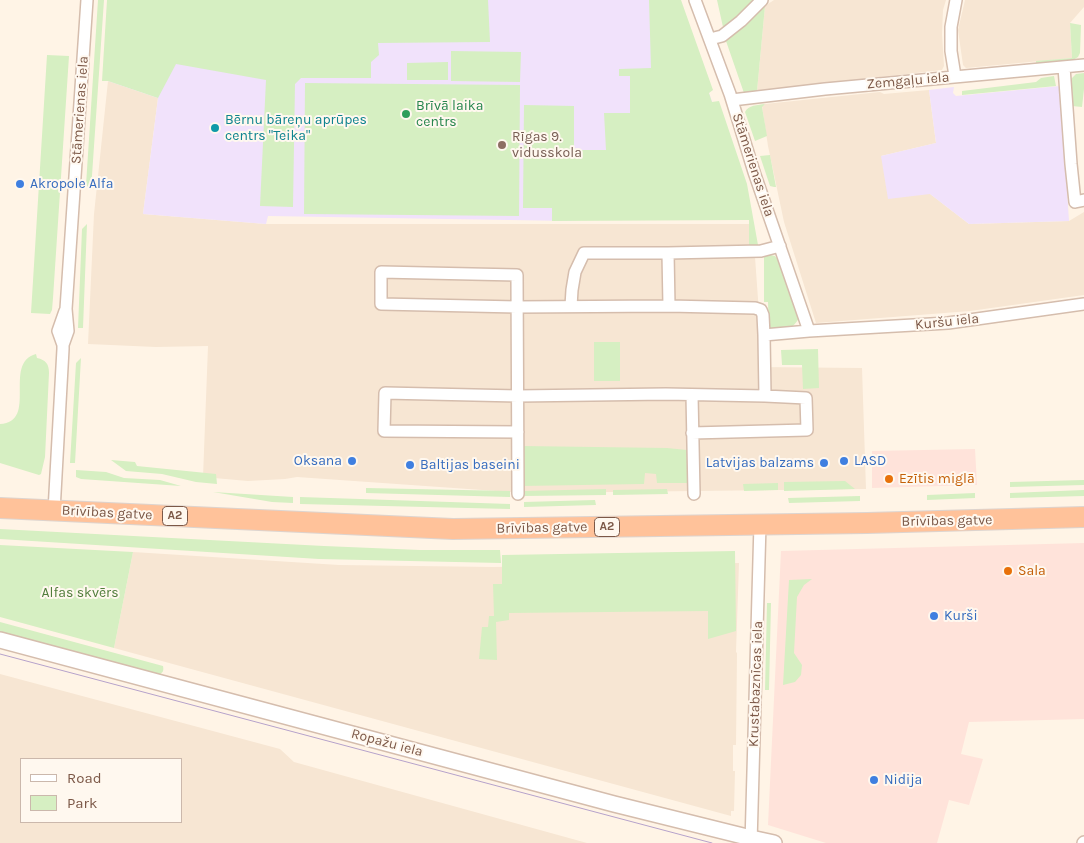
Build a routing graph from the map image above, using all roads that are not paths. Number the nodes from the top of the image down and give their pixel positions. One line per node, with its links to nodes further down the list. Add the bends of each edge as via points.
1 (86, 0): 27 (street, Stāmerienas iela, via 66,309 58,331 63,345)
2 (695, 0): 5 (street, Stāmerienas iela)
3 (762, 0): 5 (street, via 722,36)
4 (956, 0): 8 (street, via 951,27)
5 (710, 39): 9 (street, Stāmerienas iela)
6 (1084, 65): 7 (street, Zemgaļu iela)
7 (1064, 66): 8 (street, Zemgaļu iela); 10 (street, via 1075,202)
8 (955, 76): 9 (street, Zemgaļu iela)
9 (732, 100): 11 (street, Stāmerienas iela)
10 (1084, 200)
11 (780, 246): 12 (street, via 761,251); 17 (street, Stāmerienas iela)
12 (668, 253): 14 (street, via 584,253 575,272); 15 (street)
13 (1084, 304): 17 (street, Kuršu iela, via 948,323)
14 (571, 306): 15 (street); 16 (street)
15 (668, 306): 18 (street, via 755,308 763,315)
16 (517, 307): 16 (street, via 381,304 381,272 517,275); 20 (street)
17 (809, 331): 18 (street, Kuršu iela)
18 (764, 334): 21 (street)
19 (692, 395): 20 (street); 21 (street); 23 (street)
20 (518, 396): 22 (street); 22 (street, via 385,393 384,431)
21 (765, 396): 23 (street, via 806,398 807,430)
22 (518, 432): 24 (street)
23 (692, 433): 25 (street)
24 (518, 494)
25 (694, 494)
26 (0, 508): 27 (highway, Brīvības gatve / A2)
27 (54, 511): 29 (highway, Brīvības gatve / A2, via 453,529)
28 (1084, 517): 29 (highway, Brīvības gatve / A2)
29 (760, 524): 31 (street, Krustabaznīcas iela)
30 (0, 640): 31 (street, Ropažu iela)
31 (751, 841): 32 (street, Ropažu iela)
32 (774, 843)

